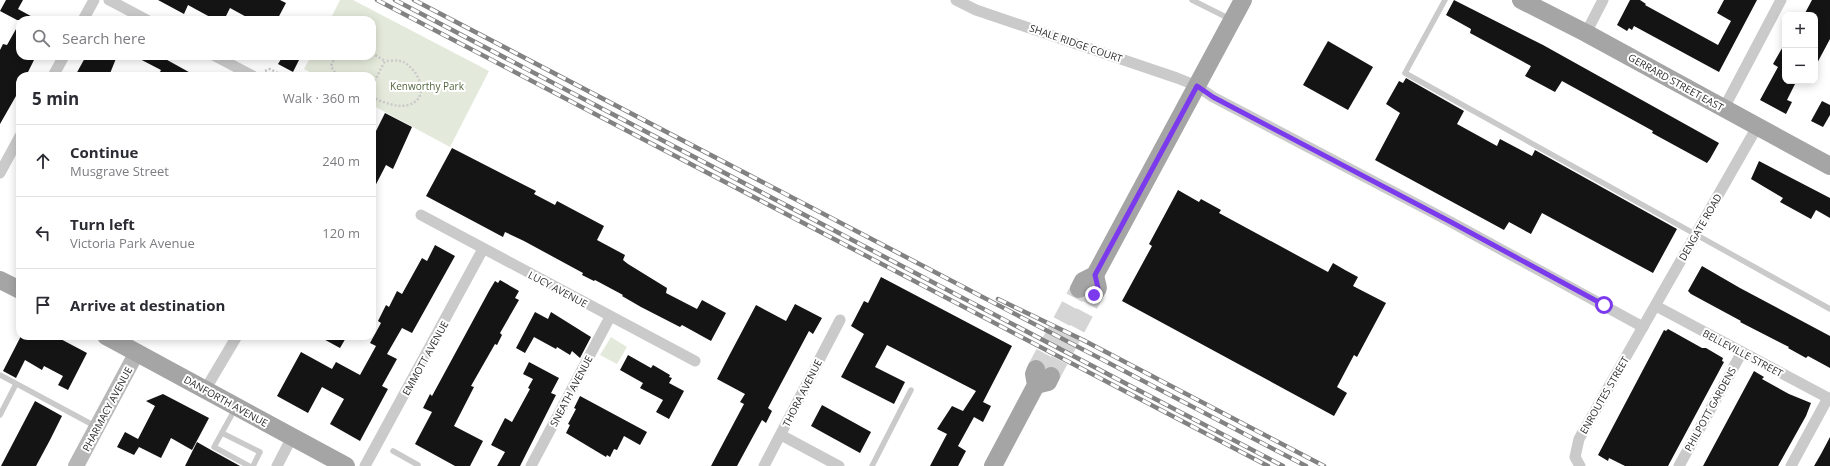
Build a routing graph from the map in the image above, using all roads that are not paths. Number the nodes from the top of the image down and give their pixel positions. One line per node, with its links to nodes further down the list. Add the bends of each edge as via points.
1 (94, 0): 10 (street)
2 (109, 0): 11 (street)
3 (956, 0): 18 (street, SHALE RIDGE COURT, via 976,10)
4 (1192, 0): 12 (lane)
5 (1243, 0): 12 (main road)
6 (1445, 0): 25 (lane, via 1405,72)
7 (1521, 0): 13 (main road, GERRARD STREET EAST)
8 (1603, 0): 13 (street)
9 (1781, 0): 19 (street)
10 (85, 16)
11 (139, 16)
12 (1232, 20): 18 (main road)
13 (1586, 33): 19 (main road, GERRARD STREET EAST)
14 (62, 60): 16 (street)
15 (223, 60): 17 (street)
16 (55, 72)
17 (245, 72)
18 (1197, 86): 29 (main road, via 1095,275 1098,288); 34 (street, SHALE RIDGE COURT, via 1213,97)
19 (1724, 108): 20 (main road, GERRARD STREET EAST)
20 (1757, 127): 22 (main road, GERRARD STREET EAST); 25 (street, DENGATE ROAD)
21 (16, 143): 23 (street)
22 (1830, 166)
23 (0, 173)
24 (421, 215): 26 (street, LUCY AVENUE)
25 (1695, 235): 30 (street, DENGATE ROAD); 31 (lane)
26 (483, 249): 32 (street, LUCY AVENUE); 58 (street, EMMOTT AVENUE)
27 (0, 280): 28 (main road)
28 (16, 288)
29 (1087, 292)
30 (1656, 306): 34 (street, DENGATE ROAD); 38 (street, BELLEVILLE STREET)
31 (1830, 309)
32 (610, 317): 39 (street, LUCY AVENUE); 60 (street, SNEATH AVENUE)
33 (840, 320): 50 (street, THORA AVENUE)
34 (1643, 327): 65 (street, ENROUTES STREET, via 1579,439 1575,457)
35 (114, 340): 37 (main road, DANFORTH AVENUE)
36 (235, 340): 43 (street)
37 (137, 352): 43 (main road, DANFORTH AVENUE); 48 (street, PHARMACY AVENUE)
38 (1742, 352): 45 (street, BELLEVILLE STREET); 66 (street, PHILPOTT GARDENS)
39 (695, 361)
40 (0, 375): 42 (lane)
41 (1041, 377): 64 (main road)
42 (16, 384): 47 (lane); 48 (lane)
43 (205, 390): 46 (main road, DANFORTH AVENUE)
44 (912, 390): 63 (lane)
45 (1829, 399): 67 (street)
46 (236, 407): 49 (lane); 51 (main road, DANFORTH AVENUE)
47 (0, 414)
48 (97, 427): 53 (street, PHARMACY AVENUE)
49 (222, 433): 54 (lane, via 214,448); 55 (lane, via 260,452)
50 (781, 435): 61 (street, THORA AVENUE); 62 (street)
51 (292, 437): 56 (street); 57 (main road, DANFORTH AVENUE)
52 (393, 452): 59 (lane)
53 (76, 466)
54 (249, 466)
55 (253, 466)
56 (277, 466)
57 (346, 466)
58 (365, 466)
59 (417, 466)
60 (531, 466)
61 (764, 466)
62 (839, 466)
63 (872, 466)
64 (993, 466)
65 (1580, 466)
66 (1679, 466)
67 (1791, 466)

